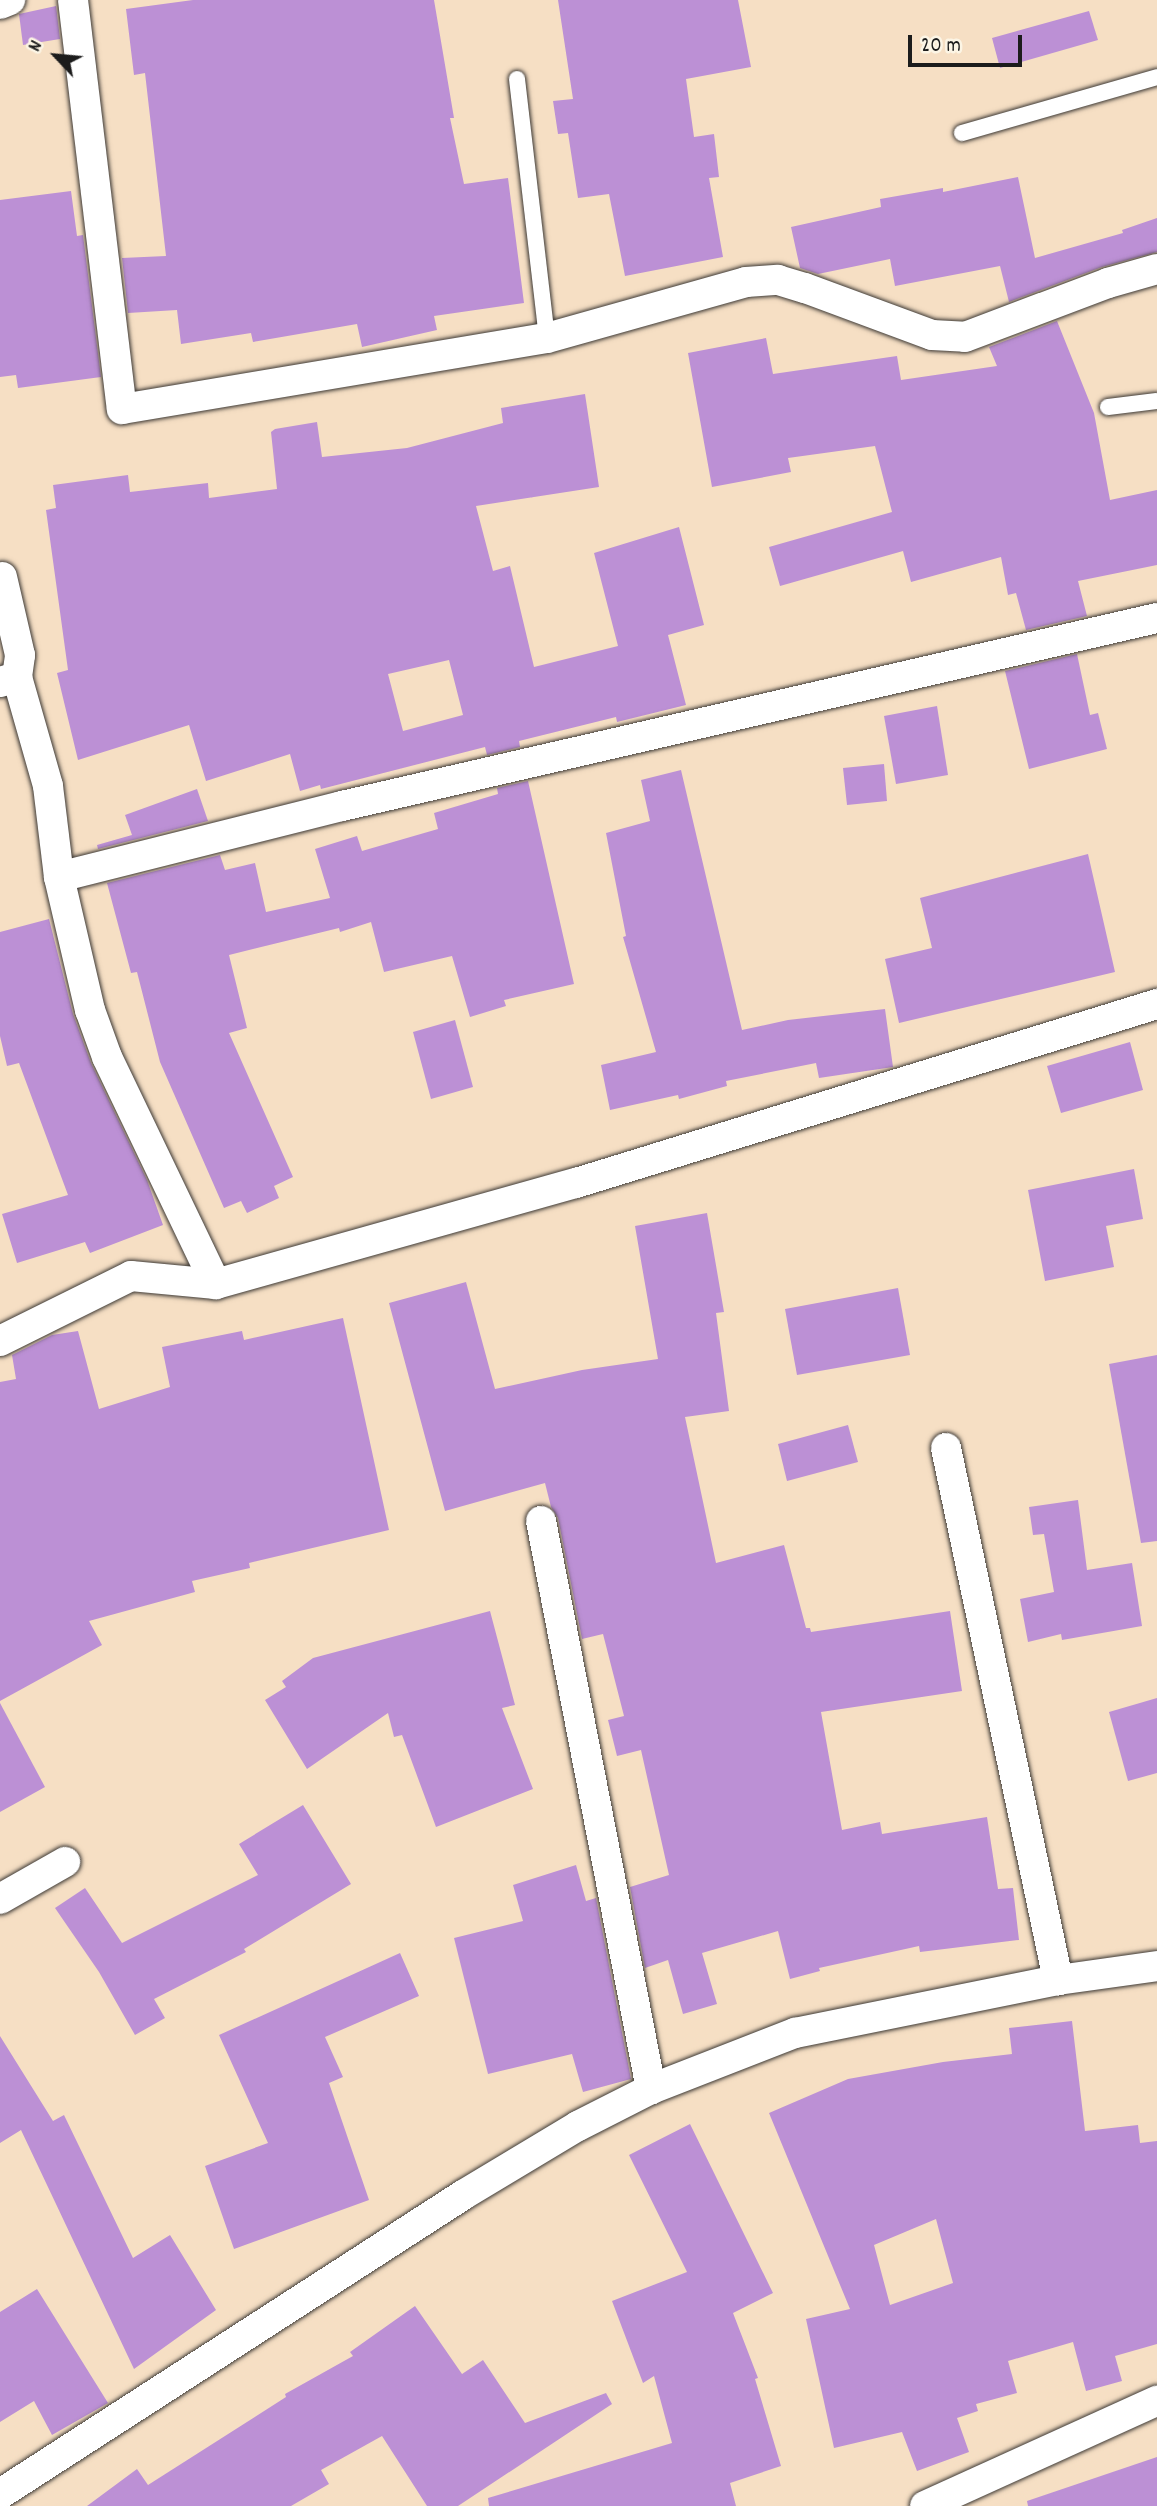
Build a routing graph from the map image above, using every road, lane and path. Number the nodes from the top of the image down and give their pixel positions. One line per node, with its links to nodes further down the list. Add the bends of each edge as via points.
1 (10, 0): 3 (street)
2 (73, 0): 8 (street, via 122,410)
3 (0, 4)
4 (1157, 77): 6 (lane)
5 (517, 79): 8 (lane)
6 (962, 133)
7 (1157, 269): 8 (street, via 965,337 932,335 778,281 746,282)
8 (547, 338)
9 (1157, 401): 10 (lane)
10 (1108, 407)
11 (2, 577): 13 (street, via 20,655)
12 (1157, 618): 14 (street, via 342,806)
13 (9, 680): 14 (street, via 48,786)
14 (60, 877): 16 (street, via 90,1010 107,1057)
15 (1157, 1004): 16 (street, via 576,1182)
16 (216, 1284): 17 (street, via 131,1276)
17 (1, 1337)
18 (946, 1448): 23 (street)
19 (541, 1521): 24 (street)
20 (65, 1862): 21 (street)
21 (0, 1899)
22 (1157, 1966): 23 (street)
23 (1058, 1980): 24 (street, via 795,2033)
24 (651, 2089): 26 (street, via 578,2126 463,2195)
25 (1157, 2401): 27 (street)
26 (4, 2484)
27 (925, 2506)

